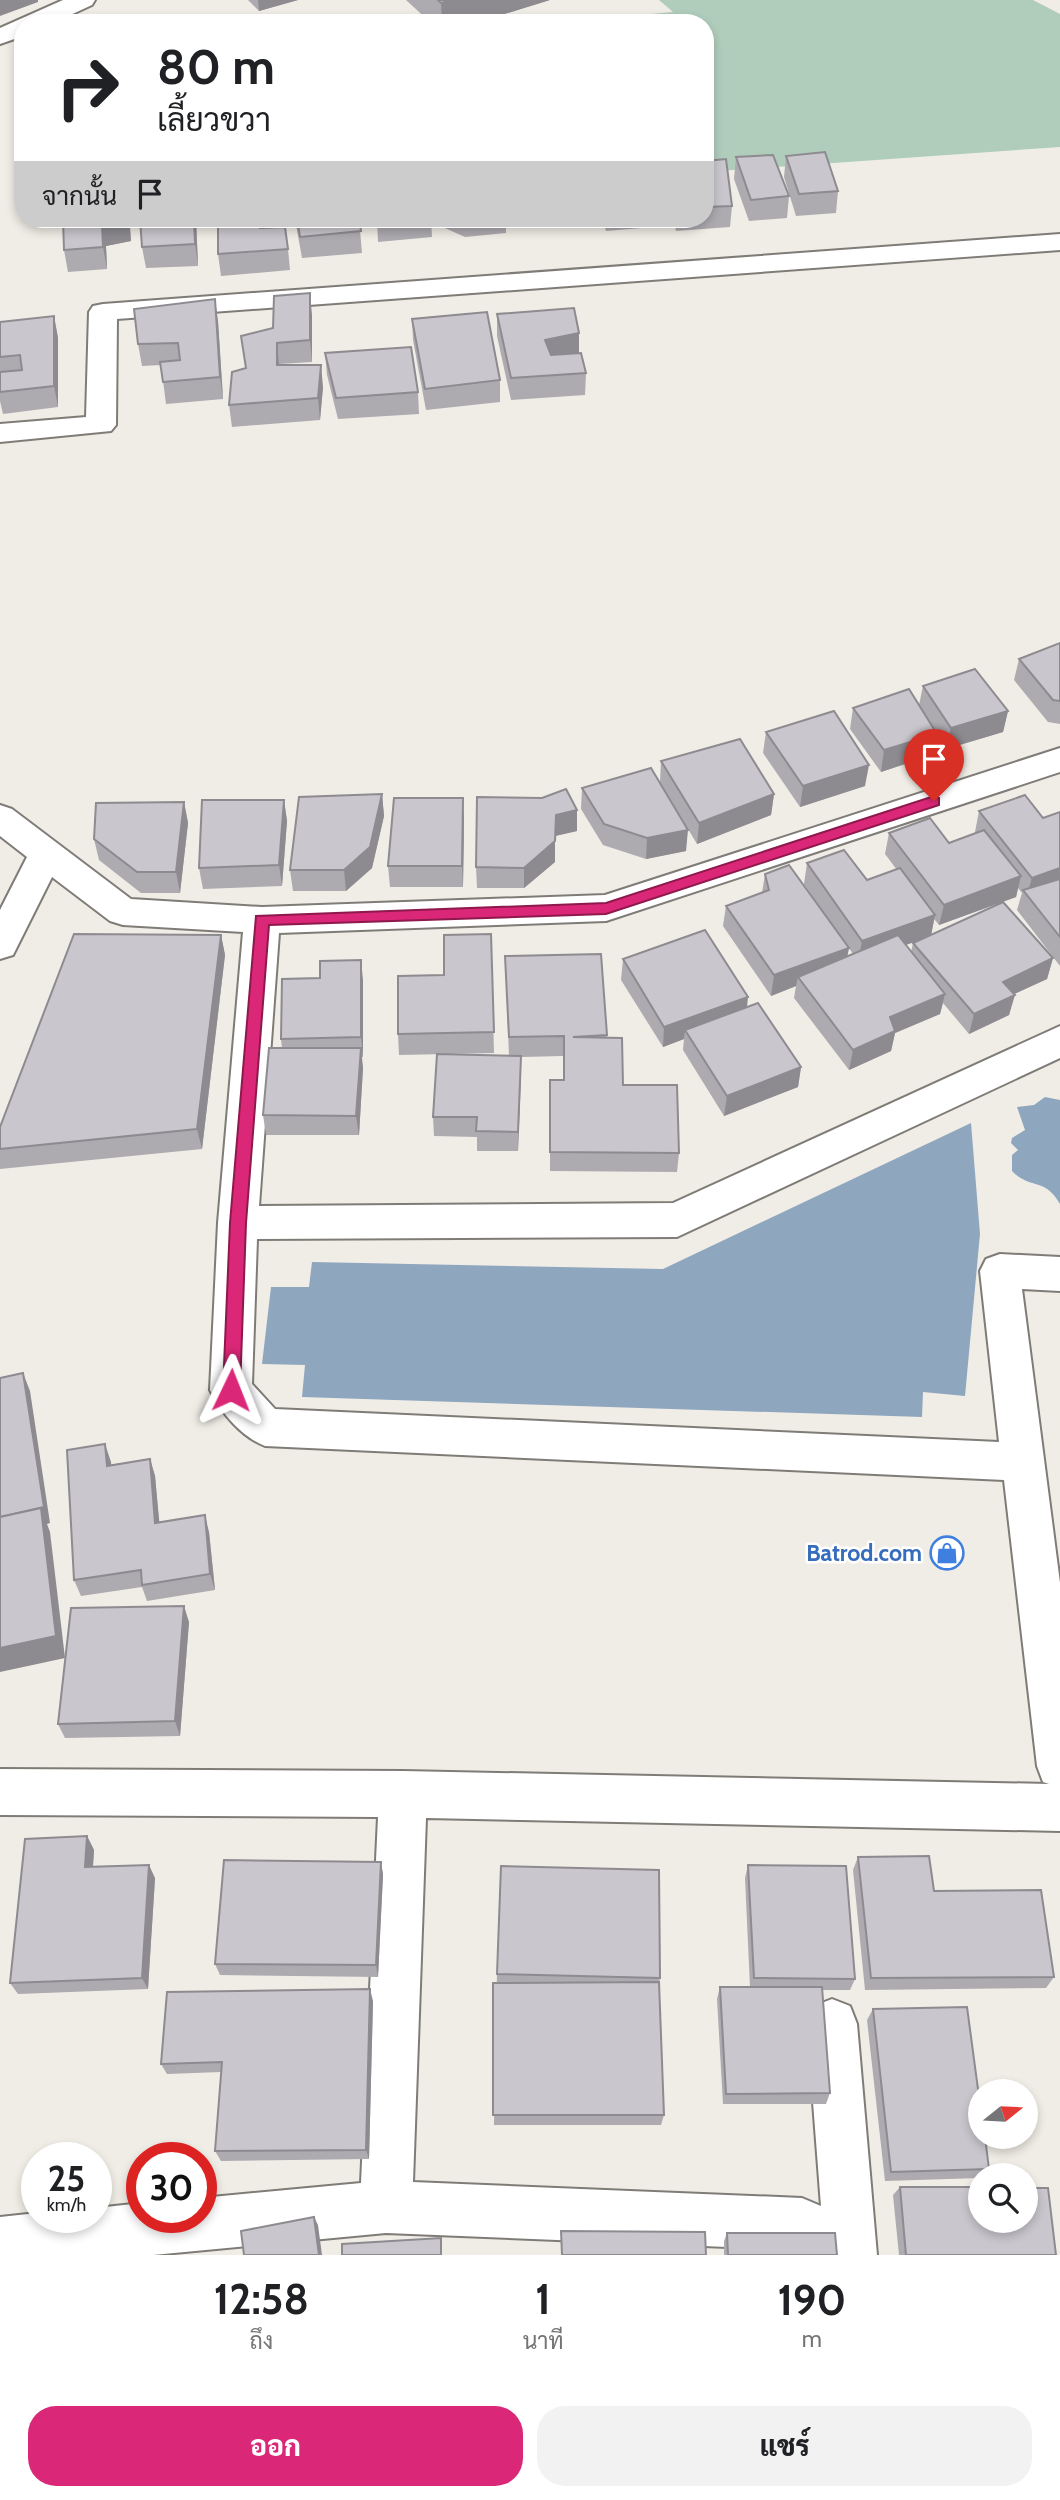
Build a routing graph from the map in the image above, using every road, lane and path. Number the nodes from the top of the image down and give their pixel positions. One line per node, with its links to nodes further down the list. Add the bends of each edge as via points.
1 (83, 0): 2 (street)
2 (53, 14)
3 (1060, 242): 4 (street, via 103,312 101,425)
4 (0, 433)
5 (1060, 760): 8 (street, via 606,908)
6 (0, 818): 7 (street)
7 (46, 855): 8 (street, via 123,912); 9 (street)
8 (262, 920): 11 (street)
9 (0, 945)
10 (1060, 1041): 11 (street, via 677,1220)
11 (238, 1223): 13 (street, via 231,1390 265,1427)
12 (1060, 1274): 13 (street, via 1000,1271)
13 (1023, 1462): 14 (street)
14 (1049, 1587): 15 (street)
15 (1060, 1766)
16 (0, 1792): 17 (street)
17 (403, 1794): 18 (street); 20 (street)
18 (1060, 1808)
19 (832, 2024): 23 (street)
20 (386, 2207): 21 (street); 22 (street)
21 (802, 2224)
22 (0, 2243)
23 (851, 2255)

